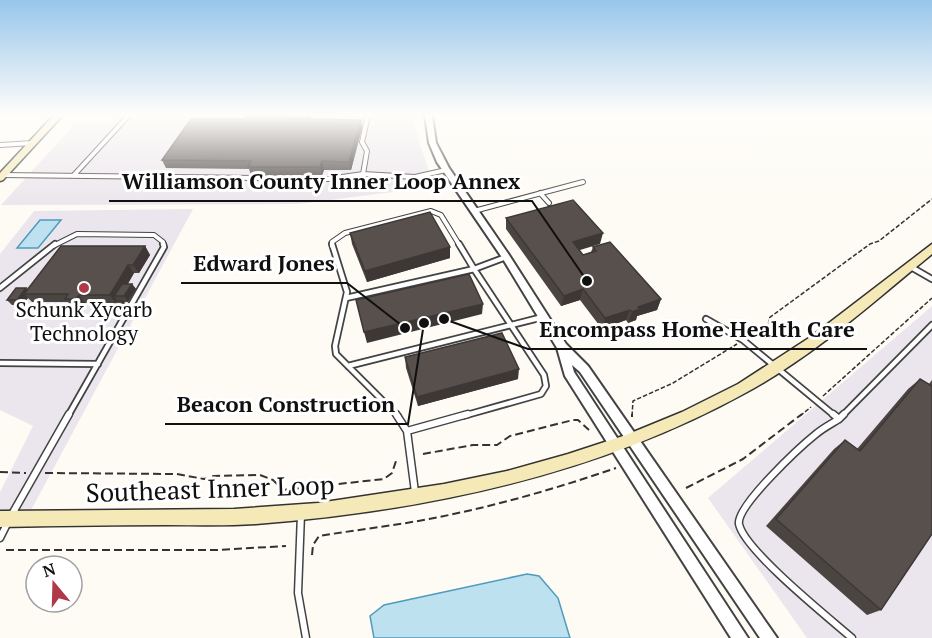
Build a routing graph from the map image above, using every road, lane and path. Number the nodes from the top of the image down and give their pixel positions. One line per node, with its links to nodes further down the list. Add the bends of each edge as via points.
1 (31, 145): 8 (main road)
2 (102, 145): 7 (lane)
3 (364, 145): 6 (lane, via 367,151)
4 (433, 145): 5 (street)
5 (446, 170): 6 (lane, via 414,177); 13 (street)
6 (363, 174): 7 (lane, via 328,179)
7 (74, 175): 8 (lane)
8 (1, 177)
9 (583, 182): 10 (lane)
10 (540, 193): 12 (lane); 13 (lane)
11 (932, 199): 25 (path, via 769,318 768,330 755,330)
12 (549, 203)
13 (474, 211): 15 (street)
14 (932, 248): 16 (main road, Southeast Inner Loop)
15 (506, 257): 17 (lane); 21 (street)
16 (909, 266): 18 (lane); 31 (main road, Southeast Inner Loop)
17 (474, 269): 20 (lane); 20 (lane, via 441,215 431,212 337,237 332,248); 23 (lane)
18 (932, 279)
19 (0, 288): 29 (lane, via 69,236 159,237 164,247)
20 (346, 298): 30 (lane, via 335,346 336,354)
21 (543, 317): 23 (lane); 27 (street)
22 (706, 319): 31 (lane, via 742,339)
23 (510, 324): 30 (lane); 35 (lane, via 543,375 546,386 541,393)
24 (932, 325): 33 (lane)
25 (747, 336)
26 (740, 342): 32 (path, via 673,383 633,401)
27 (562, 347): 36 (street, via 584,369); 37 (street, via 569,373)
28 (0, 363): 29 (lane)
29 (98, 364): 46 (lane)
30 (348, 366): 35 (lane, via 399,417)
31 (778, 367): 33 (lane); 36 (main road, Southeast Inner Loop, via 704,408)
32 (632, 417)
33 (839, 419): 54 (lane, via 802,446 740,515 739,527 781,574)
34 (589, 430): 38 (path, via 573,420 510,436 497,445 473,444)
35 (407, 431): 44 (lane)
36 (633, 440): 37 (main road, Southeast Inner Loop); 53 (street)
37 (615, 446): 44 (main road, Southeast Inner Loop, via 505,478); 52 (street)
38 (423, 454)
39 (398, 458): 43 (path, via 392,473 384,479 283,490 260,475 204,479 177,474)
40 (616, 468): 50 (path, via 474,510 319,536)
41 (0, 472): 42 (path)
42 (30, 473)
43 (44, 473)
44 (415, 498): 45 (main road, Southeast Inner Loop)
45 (301, 512): 46 (main road, Southeast Inner Loop); 51 (lane, via 299,581)
46 (5, 519): 47 (lane)
47 (0, 538)
48 (286, 546): 49 (path)
49 (6, 550)
50 (312, 555)
51 (306, 638)
52 (740, 638)
53 (770, 638)
54 (852, 638)

